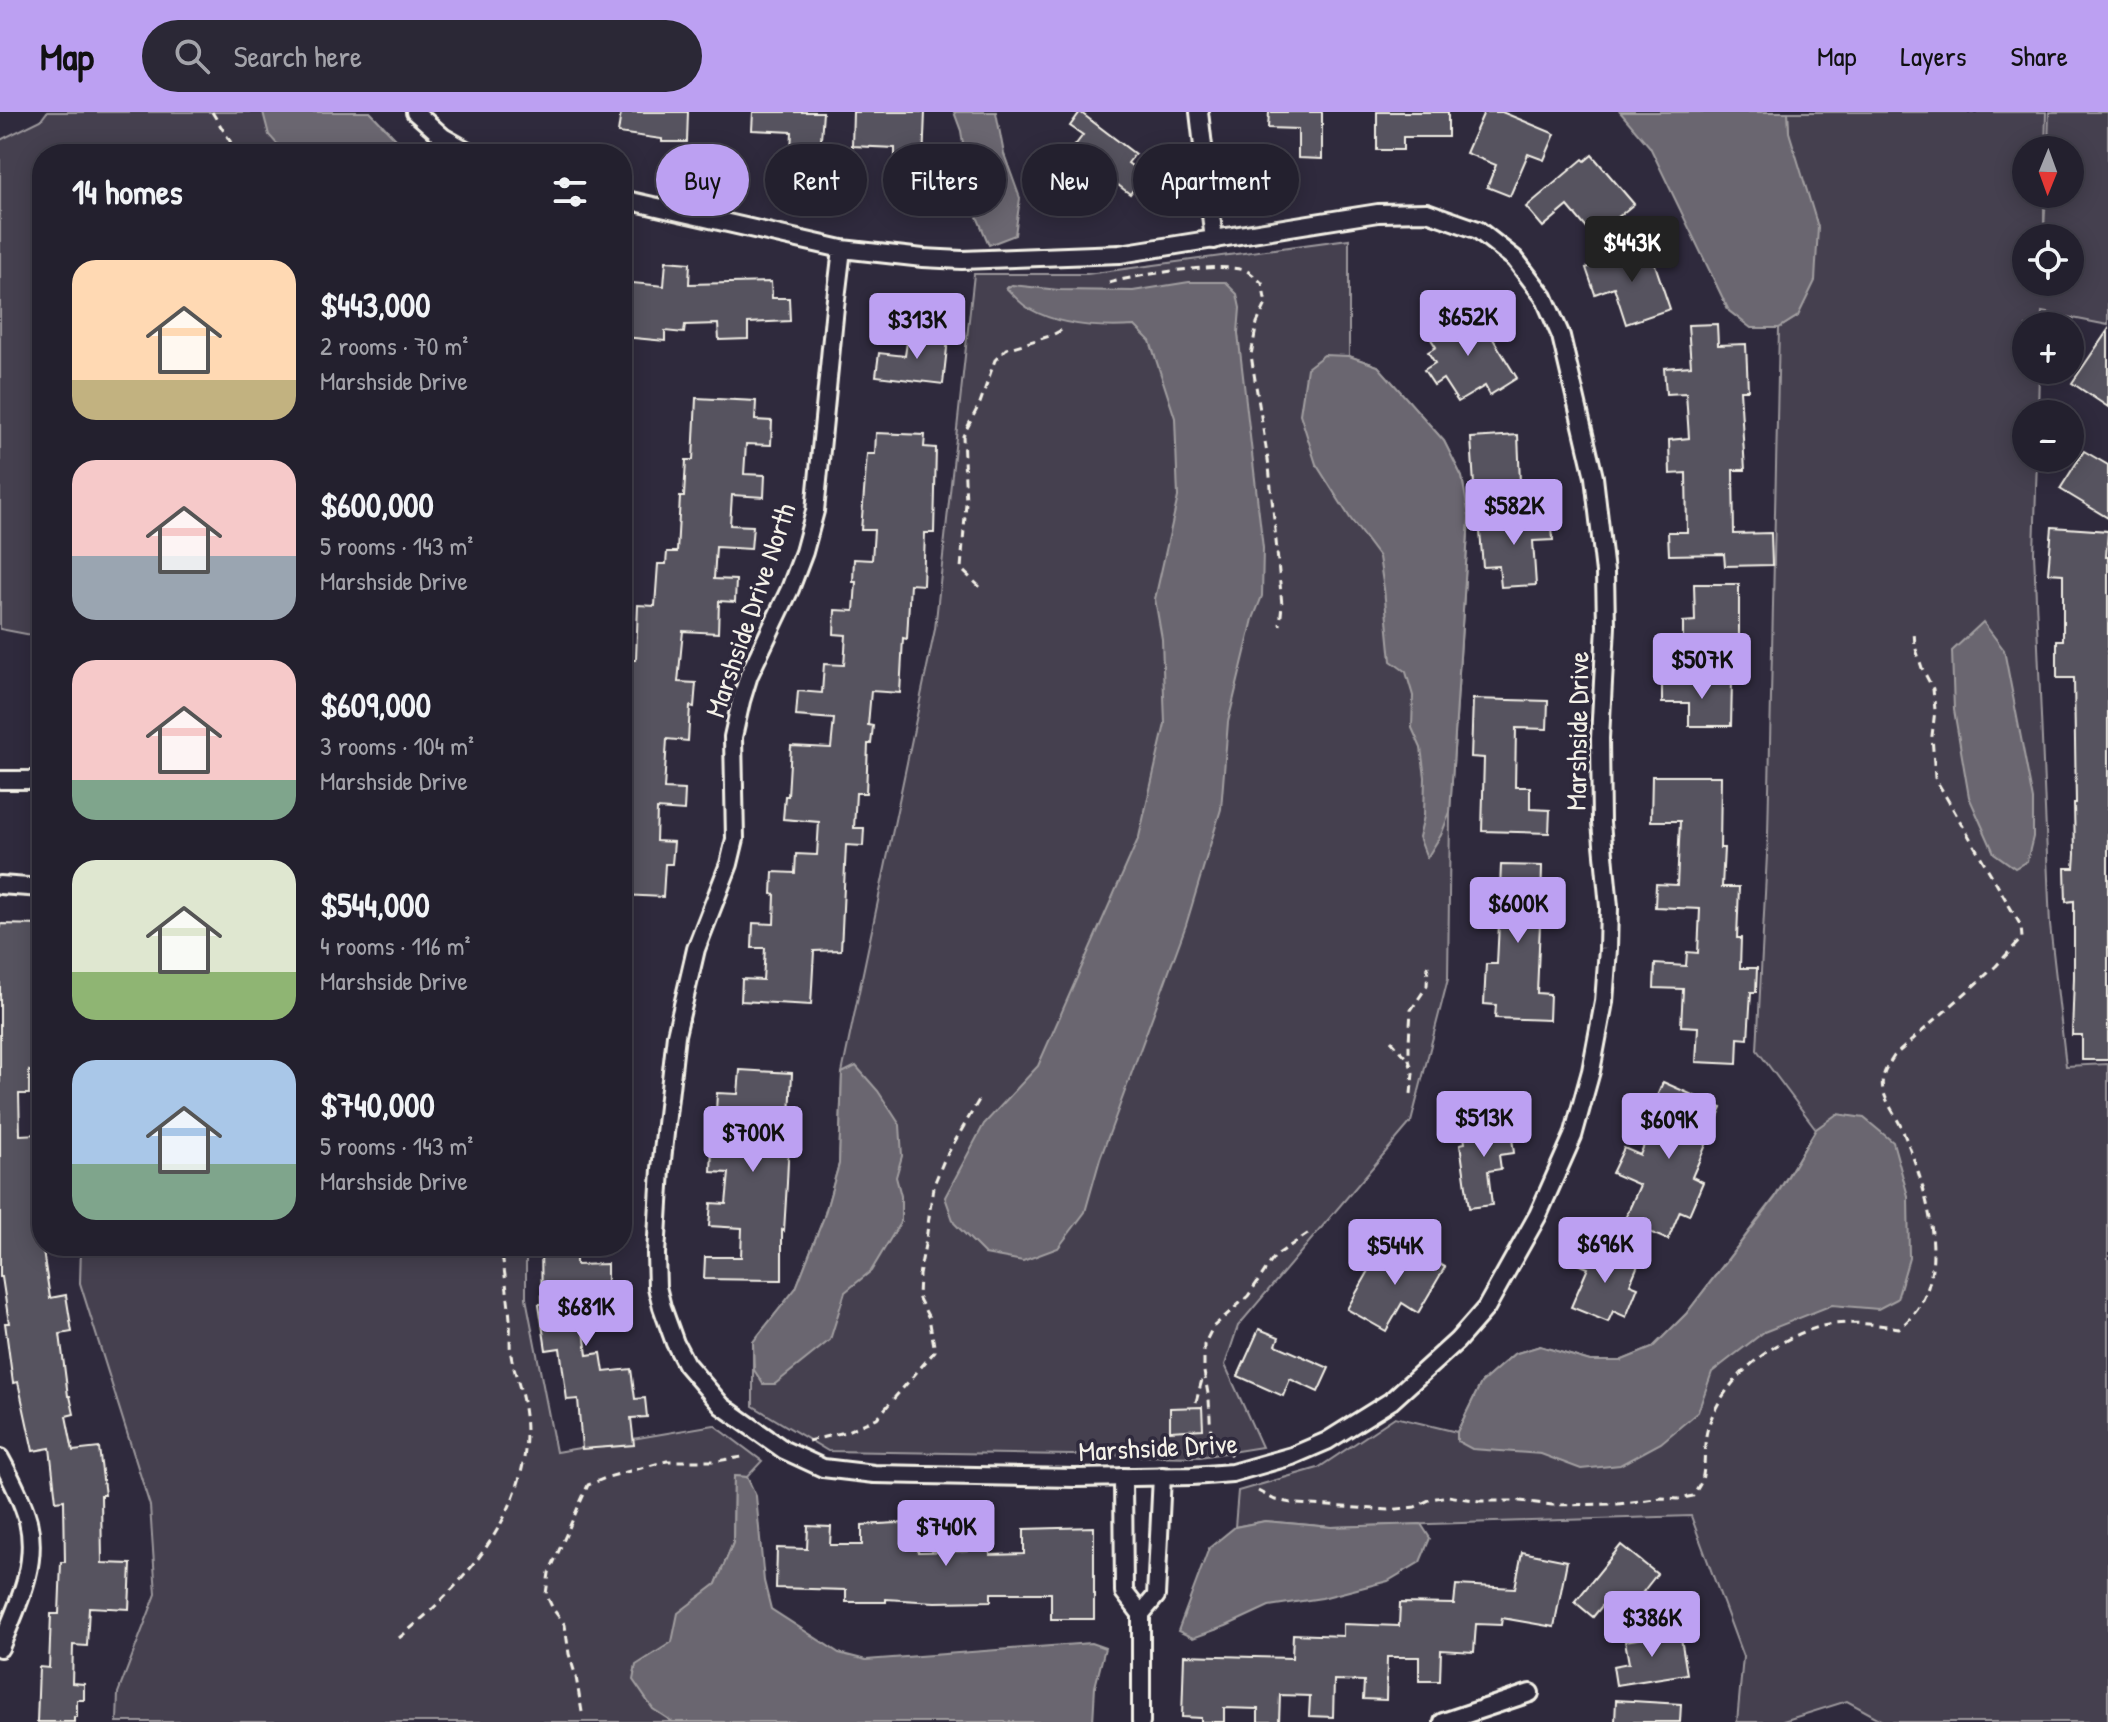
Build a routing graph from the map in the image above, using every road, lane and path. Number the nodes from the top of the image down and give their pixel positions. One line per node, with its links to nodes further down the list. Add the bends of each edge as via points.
1 (212, 112): 4 (path)
2 (415, 112): 5 (street)
3 (1199, 112): 7 (street)
4 (232, 144)
5 (455, 144)
6 (632, 201): 8 (street, Marshside Drive)
7 (1214, 240): 8 (street, Marshside Drive, via 1120,254 962,260); 34 (street, Marshside Drive, via 1378,213 1427,212 1478,230 1515,259 1544,297 1561,336 1594,477 1605,572 1600,738 1608,949 1604,1002 1573,1136 1538,1215 1486,1308 1442,1357 1391,1401 1327,1441 1232,1473)
8 (842, 249): 27 (street, Marshside Drive North, via 815,511 790,589 749,675 733,737 735,839 696,949 676,1035 661,1169 656,1254 662,1307 686,1364 722,1406)
9 (1109, 283): 12 (path, via 1220,267 1247,271 1262,283 1266,304 1251,355 1269,466)
10 (1066, 328): 11 (path, via 1006,349 995,360 963,436 966,503 961,569)
11 (980, 587)
12 (1280, 625)
13 (1914, 631): 36 (path, via 1933,689 1935,778 2021,926 2022,938 1894,1056 1883,1073 1883,1089 1916,1167 1933,1239 1932,1277 1907,1322 1899,1328 1822,1326 1766,1353 1721,1399 1707,1430 1702,1480 1693,1496 1552,1505 1448,1496 1389,1510 1286,1502)
14 (0, 780): 15 (street)
15 (32, 780)
16 (0, 885): 17 (street)
17 (32, 887)
18 (1428, 965): 20 (path, via 1427,986 1411,1010)
19 (1391, 1040): 20 (path)
20 (1409, 1060): 21 (path)
21 (1411, 1094)
22 (979, 1100): 29 (path, via 933,1187 918,1297 929,1318 935,1351 877,1418)
23 (1309, 1233): 25 (path, via 1275,1256 1248,1296 1213,1327 1204,1345)
24 (502, 1256): 38 (path, via 511,1355 525,1409 518,1483 507,1514 470,1568)
25 (1204, 1372): 26 (path); 30 (path, via 1211,1436)
26 (1196, 1402)
27 (749, 1426): 35 (street, Marshside Drive, via 823,1468 874,1474)
28 (1202, 1438): 30 (path)
29 (800, 1443)
30 (1221, 1445): 32 (path)
31 (742, 1457): 41 (path, via 667,1461 588,1485 549,1573 546,1594 565,1625)
32 (1234, 1457)
33 (0, 1458): 39 (street, via 24,1510 31,1550 20,1601)
34 (1162, 1476): 35 (street, Marshside Drive); 37 (street, via 1156,1596)
35 (1123, 1477): 37 (street, via 1124,1592)
36 (1258, 1491)
37 (1141, 1614): 42 (street)
38 (399, 1638)
39 (0, 1648)
40 (1530, 1693): 43 (street)
41 (582, 1712)
42 (1141, 1722)
43 (1443, 1722)

